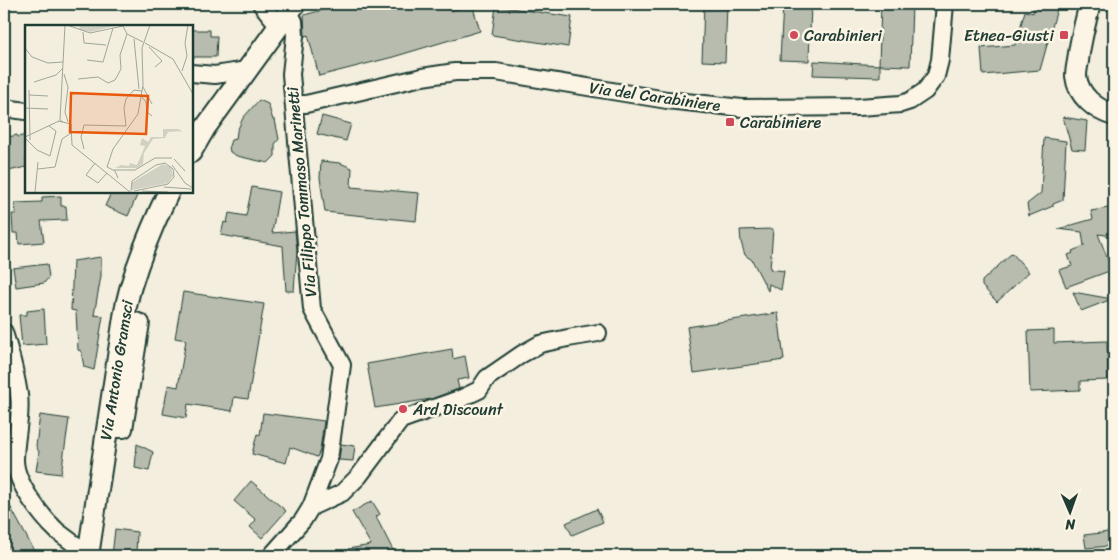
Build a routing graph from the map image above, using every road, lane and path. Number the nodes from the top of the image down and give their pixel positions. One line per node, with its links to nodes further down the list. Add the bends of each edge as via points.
1 (261, 4): 4 (street)
2 (945, 4): 7 (street, Via del Carabiniere, via 936,76 926,91 901,104 742,108 667,100 496,72 455,72 422,76)
3 (1090, 4): 10 (main road, via 1079,48 1078,87 1095,106)
4 (287, 14): 5 (main road); 7 (street, Via Filippo Tommaso Marinetti, via 294,21 291,74)
5 (247, 70): 6 (street, via 215,75); 11 (main road)
6 (192, 73)
7 (295, 104): 15 (street, Via Filippo Tommaso Marinetti, via 312,310 342,365 329,459)
8 (4, 108): 9 (street)
9 (25, 111)
10 (1114, 115)
11 (192, 150)
12 (169, 192): 16 (main road, Via Antonio Gramsci, via 130,288)
13 (4, 332): 16 (street, via 19,395 15,462 18,474 25,489 56,530)
14 (598, 333): 15 (street, via 540,344 487,378 478,390 401,420 359,476 342,493)
15 (311, 506): 17 (street, Via Filippo Tommaso Marinetti)
16 (88, 555)
17 (271, 556)

